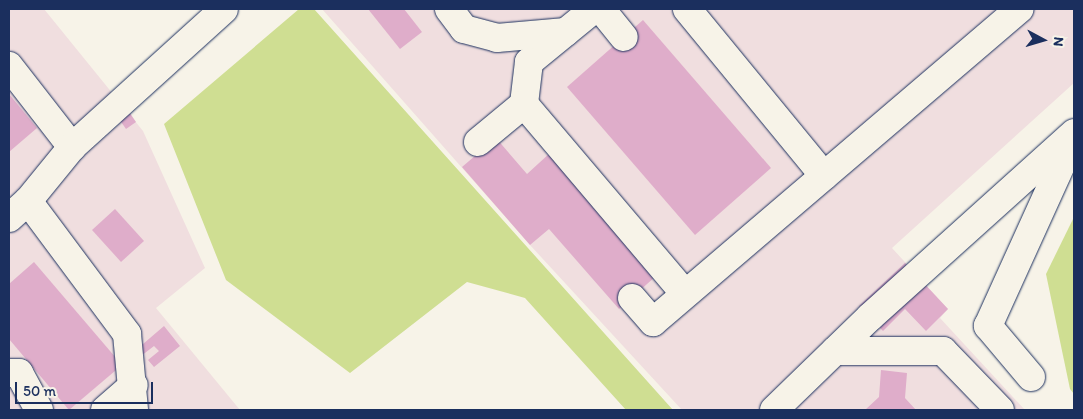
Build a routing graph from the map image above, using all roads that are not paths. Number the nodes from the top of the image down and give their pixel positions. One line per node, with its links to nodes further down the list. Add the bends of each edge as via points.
1 (224, 9): 13 (lane)
2 (449, 9): 7 (lane, via 464,29 497,38)
3 (594, 9): 7 (lane)
4 (601, 9): 8 (lane)
5 (687, 9): 14 (lane)
6 (1020, 9): 14 (lane)
7 (566, 32): 10 (lane, via 530,62)
8 (624, 37)
9 (9, 66): 13 (lane)
10 (524, 104): 12 (lane); 16 (lane)
11 (1074, 134): 18 (lane); 20 (lane, via 988,326)
12 (478, 142)
13 (72, 147): 15 (lane)
14 (824, 176): 16 (lane)
15 (18, 210): 21 (lane, via 126,334)
16 (685, 294): 17 (lane, via 653,322)
17 (632, 298)
18 (835, 351): 25 (lane); 26 (lane, via 943,351)
19 (9, 373): 22 (lane, via 19,373)
20 (1031, 377)
21 (134, 398): 23 (lane); 24 (lane)
22 (39, 410)
23 (105, 410)
24 (120, 410)
25 (774, 410)
26 (1000, 410)

